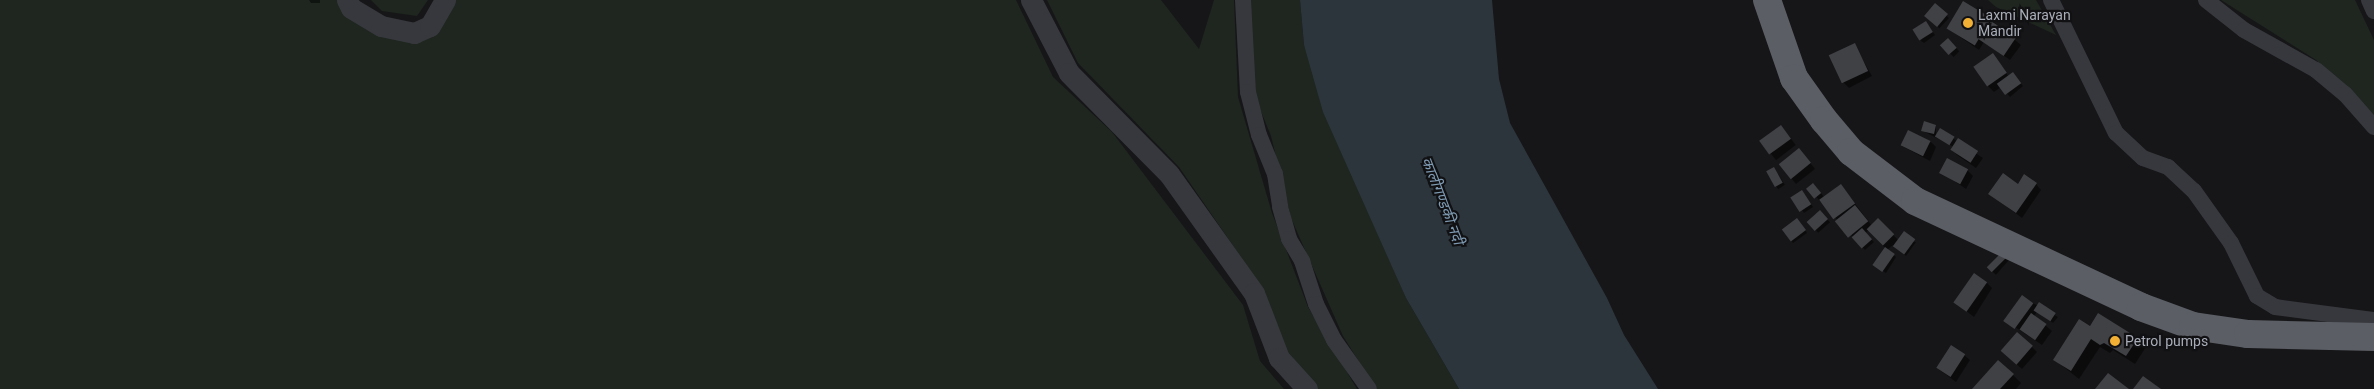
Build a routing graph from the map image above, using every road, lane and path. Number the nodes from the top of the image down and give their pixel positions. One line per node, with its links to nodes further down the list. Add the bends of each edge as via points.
1 (347, 0): 2 (street, via 351,8 381,26 414,33 430,26)
2 (445, 0)
3 (1031, 0): 13 (street, via 1068,73 1169,174 1232,261 1254,293 1279,358)
4 (1243, 0): 14 (street, via 1248,92 1259,135 1275,174 1289,239 1302,261 1316,304 1334,340)
5 (1767, 0): 12 (highway, via 1794,78 1814,106 1851,152 1915,201 2141,307 2193,326 2248,334)
6 (2051, 0): 11 (street, via 2116,133 2143,158 2168,167 2194,191 2231,243 2257,296 2275,307)
7 (2206, 0): 10 (street, via 2244,30 2316,70 2345,94)
8 (2370, 0): 9 (street)
9 (2374, 11)
10 (2374, 127)
11 (2374, 320)
12 (2374, 337)
13 (1307, 389)
14 (1369, 389)

